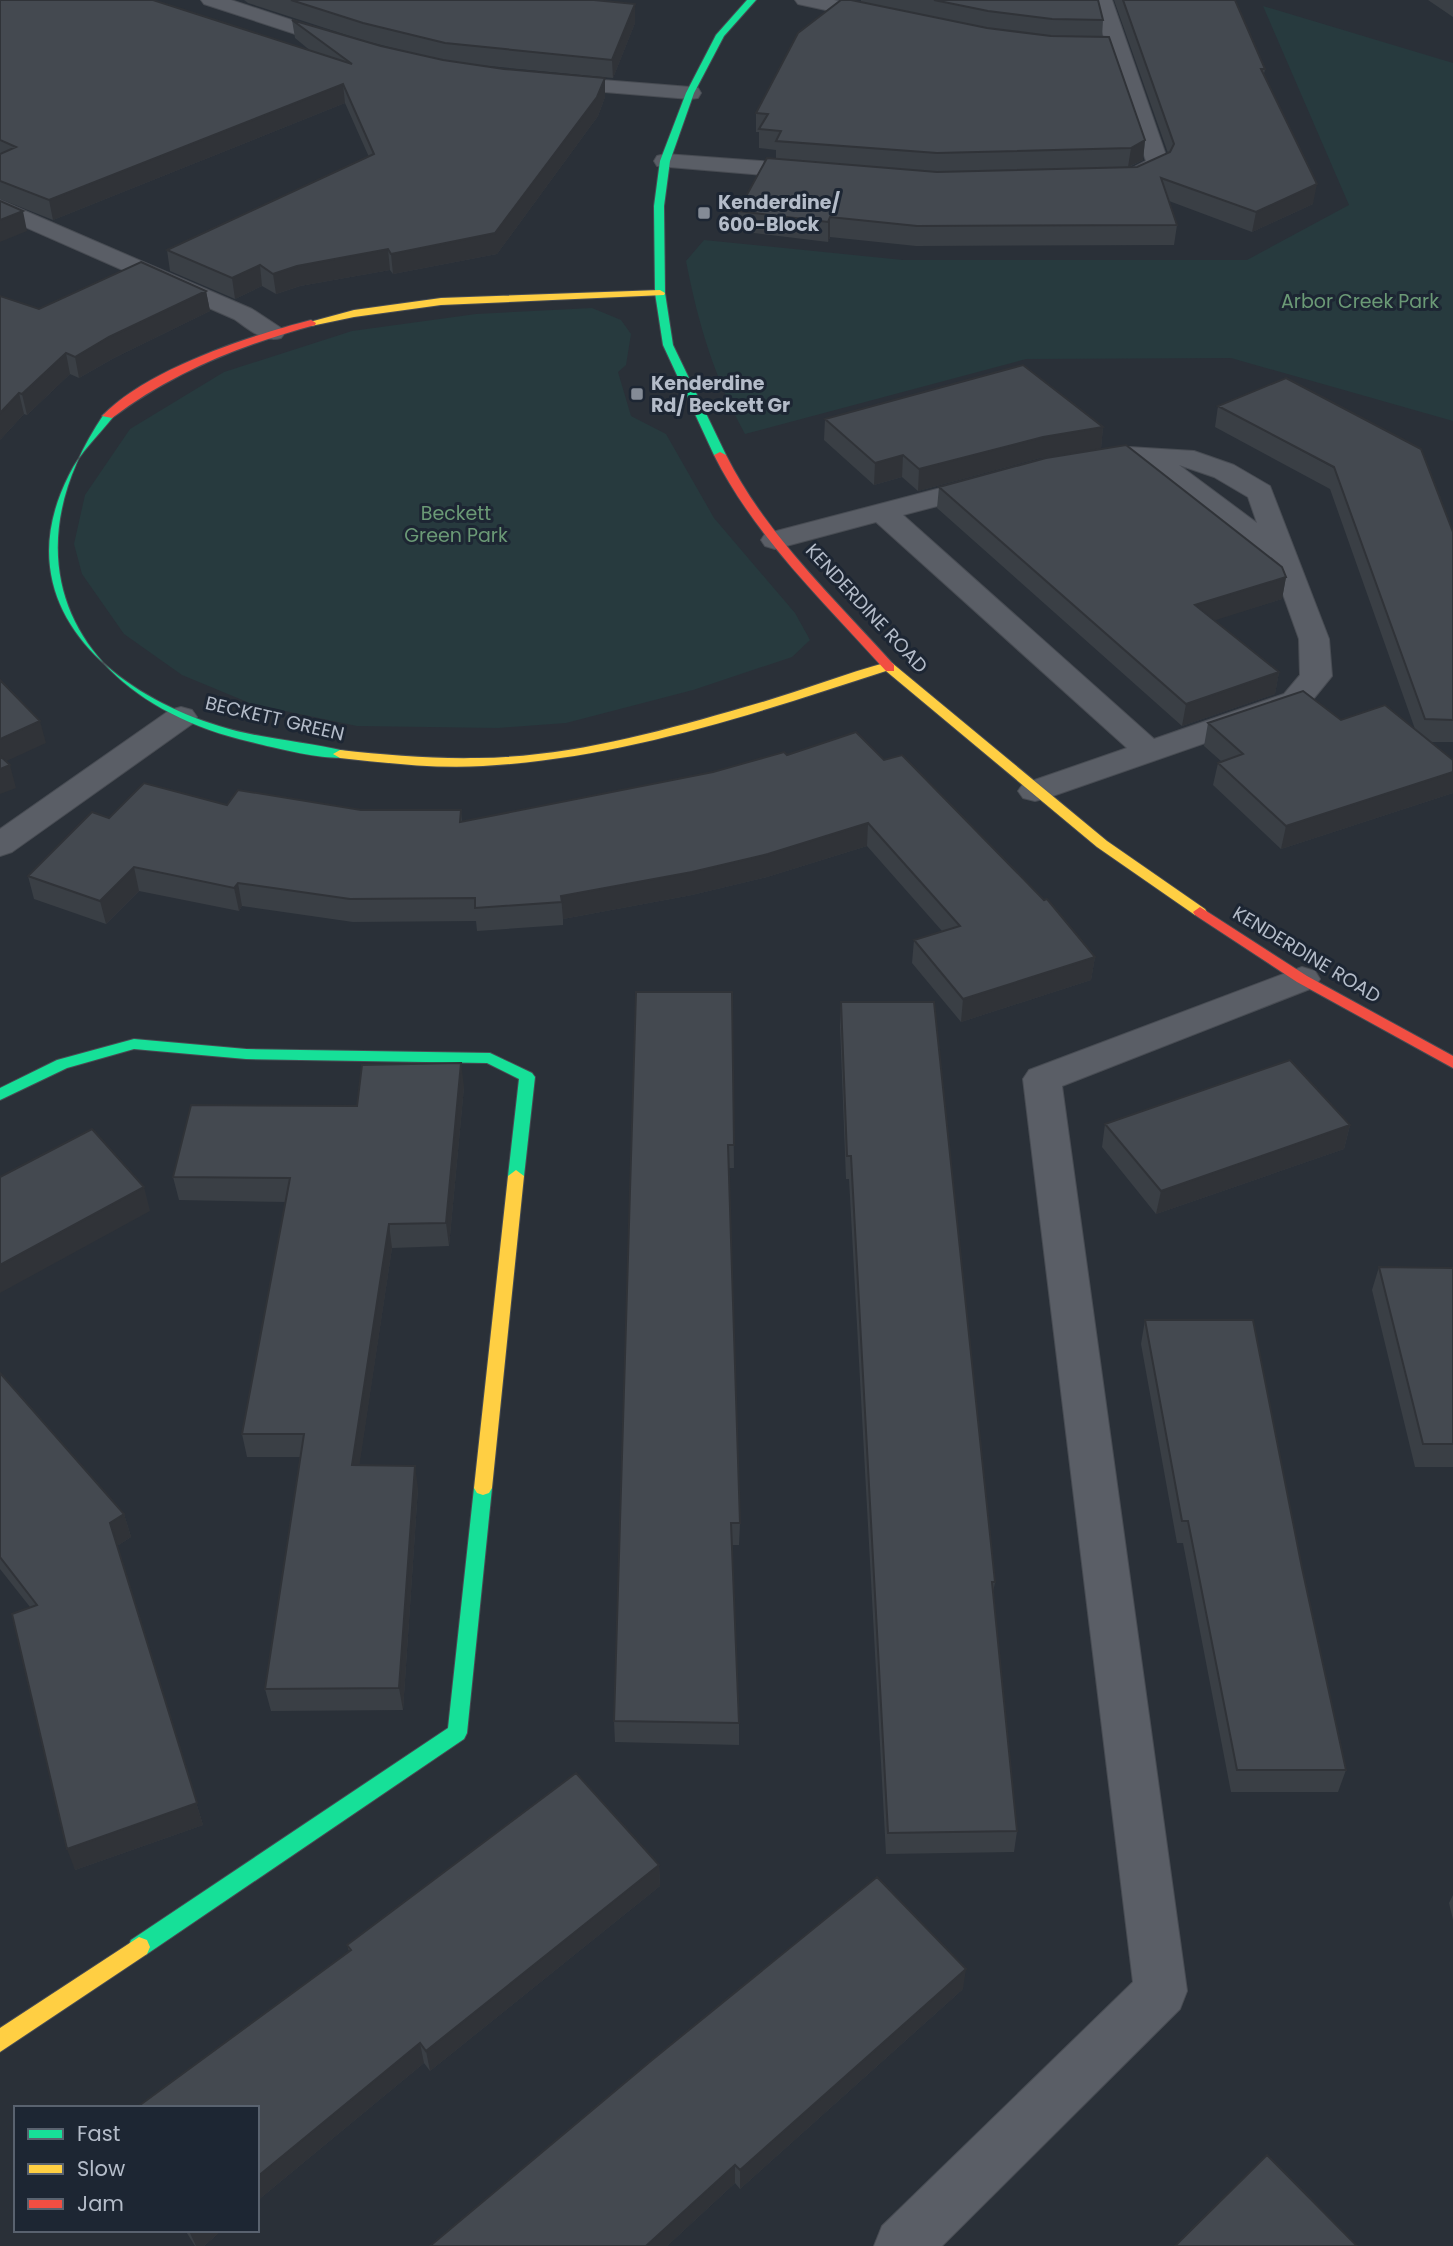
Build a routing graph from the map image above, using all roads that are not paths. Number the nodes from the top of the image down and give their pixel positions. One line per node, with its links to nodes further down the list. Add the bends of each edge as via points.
1 (211, 0): 8 (street)
2 (752, 0): 10 (street, KENDERDINE ROAD, via 720,35)
3 (806, 0): 5 (street)
4 (1102, 0): 7 (street)
5 (910, 22)
6 (1038, 45): 7 (street)
7 (1117, 47): 13 (street, via 1158,164 1134,177)
8 (362, 50)
9 (537, 81): 10 (street)
10 (690, 93): 11 (street, KENDERDINE ROAD)
11 (665, 160): 12 (street); 15 (street, KENDERDINE ROAD, via 659,206)
12 (840, 175)
13 (1095, 178)
14 (0, 207): 16 (street, via 243,314)
15 (660, 293): 16 (street, BECKETT GREEN, via 463,299 311,322); 20 (street, KENDERDINE ROAD, via 668,345 687,390 738,491)
16 (272, 333): 22 (street, BECKETT GREEN, via 196,362 142,391 92,428 67,465 50,503 41,554 45,587 60,620 113,677)
17 (1066, 465): 23 (street, via 1129,455 1184,457 1224,471 1260,492 1314,639 1316,676 1295,701)
18 (1014, 477): 19 (street)
19 (883, 513): 20 (street); 23 (street)
20 (775, 540): 21 (street, KENDERDINE ROAD)
21 (888, 666): 22 (street, BECKETT GREEN, via 721,721 576,755 508,760 433,765 358,758 294,747); 24 (street, KENDERDINE ROAD)
22 (181, 717): 25 (street)
23 (1149, 751): 24 (street)
24 (1035, 791): 26 (street, KENDERDINE ROAD, via 1124,859)
25 (0, 845)
26 (1302, 979): 27 (street, KENDERDINE ROAD); 30 (street, via 1042,1079 1161,1991)
27 (1453, 1063)
28 (0, 1095): 29 (street, via 62,1064 134,1044 246,1054 490,1058 527,1077 457,1733)
29 (0, 2041)
30 (902, 2246)

